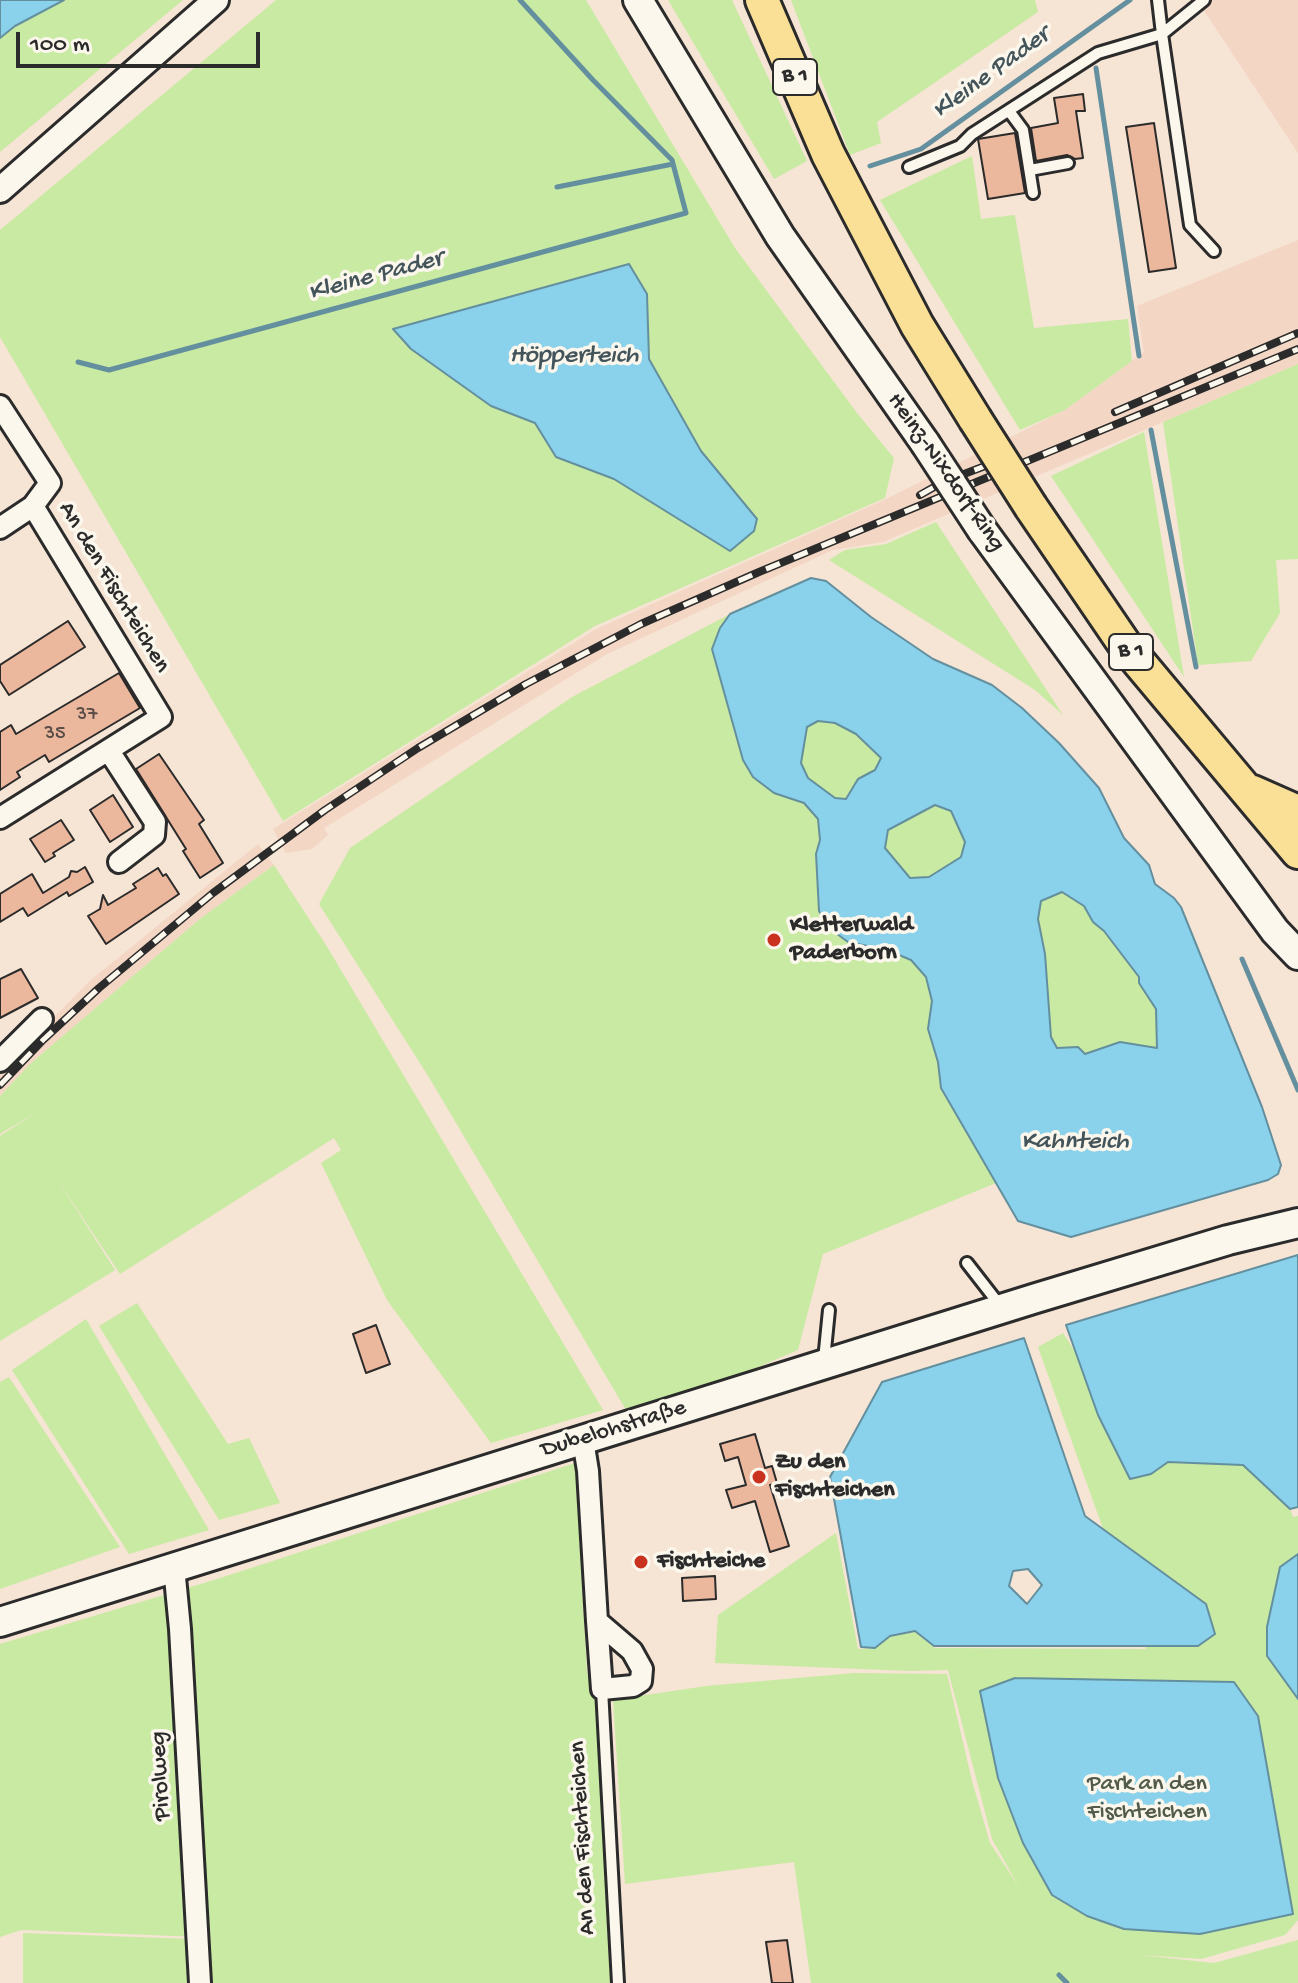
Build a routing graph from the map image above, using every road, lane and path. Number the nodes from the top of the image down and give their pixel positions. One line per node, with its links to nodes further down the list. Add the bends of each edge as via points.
1 (216, 0): 11 (street, via 56,135)
2 (638, 0): 23 (main road, Heinz-Nixdorf-Ring, bridge, via 780,236 982,530)
3 (762, 0): 18 (highway, B 1, bridge, via 828,154 917,325 1127,648)
4 (1158, 0): 6 (lane)
5 (1204, 0): 6 (lane)
6 (1162, 34): 7 (lane, via 1098,53); 13 (lane, via 1190,225)
7 (1009, 111): 9 (lane, via 960,146); 10 (lane, via 1023,130)
8 (1068, 163): 10 (lane)
9 (909, 167)
10 (1030, 170): 12 (lane)
11 (0, 190)
12 (1033, 193)
13 (1214, 251)
14 (0, 406): 15 (street, An den Fischteichen, via 50,483)
15 (33, 506): 16 (street); 17 (street, An den Fischteichen, via 161,717)
16 (0, 528)
17 (109, 751): 20 (street); 22 (street, via 155,822 154,835)
18 (1242, 788): 19 (highway, B 1); 21 (highway, B 1)
19 (1298, 812)
20 (0, 818)
21 (1298, 852)
22 (119, 862)
23 (1275, 931): 24 (main road, Heinz-Nixdorf-Ring); 25 (main road, Heinz-Nixdorf-Ring)
24 (1298, 955)
25 (1298, 978)
26 (42, 1019): 27 (street)
27 (0, 1061)
28 (1298, 1212): 30 (main road, Dubelohstraße, via 1236,1232)
29 (1298, 1223): 30 (main road, Dubelohstraße)
30 (1228, 1240): 32 (main road, Dubelohstraße)
31 (967, 1263): 32 (lane)
32 (1003, 1309): 34 (main road, Dubelohstraße)
33 (829, 1310): 34 (lane)
34 (823, 1365): 35 (main road, Dubelohstraße)
35 (583, 1440): 36 (main road, Dubelohstraße); 37 (street, An den Fischteichen)
36 (174, 1567): 38 (main road, Dubelohstraße); 40 (street, Pirolweg)
37 (597, 1621): 39 (street, An den Fischteichen); 39 (street, via 632,1651 642,1669 641,1681 633,1686)
38 (0, 1622)
39 (602, 1689): 41 (lane, An den Fischteichen)
40 (200, 1983)
41 (618, 1983)

